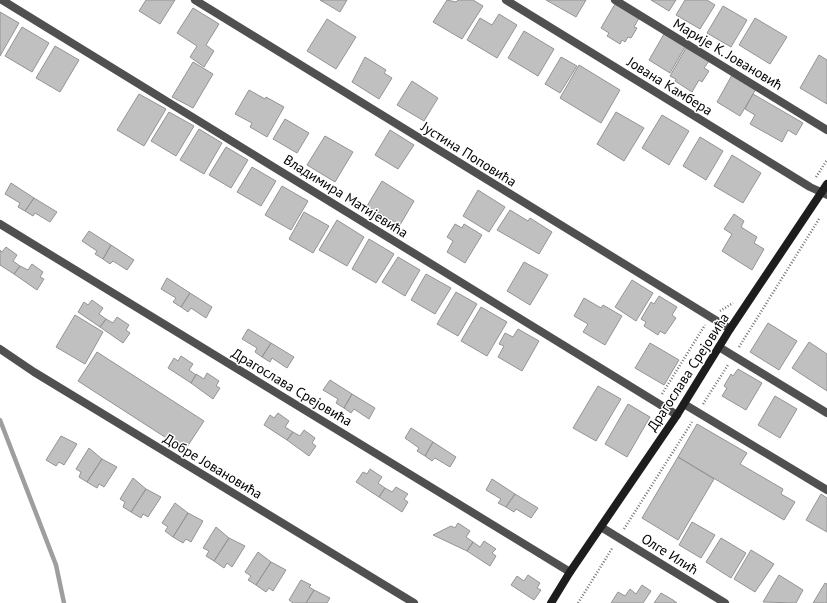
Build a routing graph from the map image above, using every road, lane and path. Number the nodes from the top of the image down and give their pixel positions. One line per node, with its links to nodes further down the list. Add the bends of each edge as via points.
1 (2, 0): 14 (street, Владимира Матијевића)
2 (195, 0): 10 (street, Јустина Поповића)
3 (506, 0): 7 (street, Јована Камбера)
4 (615, 0): 5 (street, Марије К. Јовановић)
5 (827, 130)
6 (827, 184): 7 (street, Драгослава Срејовића)
7 (824, 194): 11 (street, Драгослава Срејовића)
8 (0, 224): 20 (street, Драгослава Срејовића)
9 (734, 302): 10 (path)
10 (710, 317): 11 (street, Јустина Поповића); 14 (path)
11 (730, 329): 12 (street, Драгослава Срејовића)
12 (719, 347): 15 (street, Драгослава Срејовића); 16 (street)
13 (0, 349): 21 (street, Добре Јовановића)
14 (657, 403): 17 (street, Владимира Матијевића)
15 (684, 404): 17 (street, Драгослава Срејовића); 18 (street)
16 (827, 413)
17 (677, 415): 19 (street, Драгослава Срејовића)
18 (827, 490)
19 (601, 527): 20 (street, Драгослава Срејовића); 23 (street, Олге Илић)
20 (570, 572): 22 (street, Драгослава Срејовића)
21 (414, 603)
22 (551, 603)
23 (725, 603)

